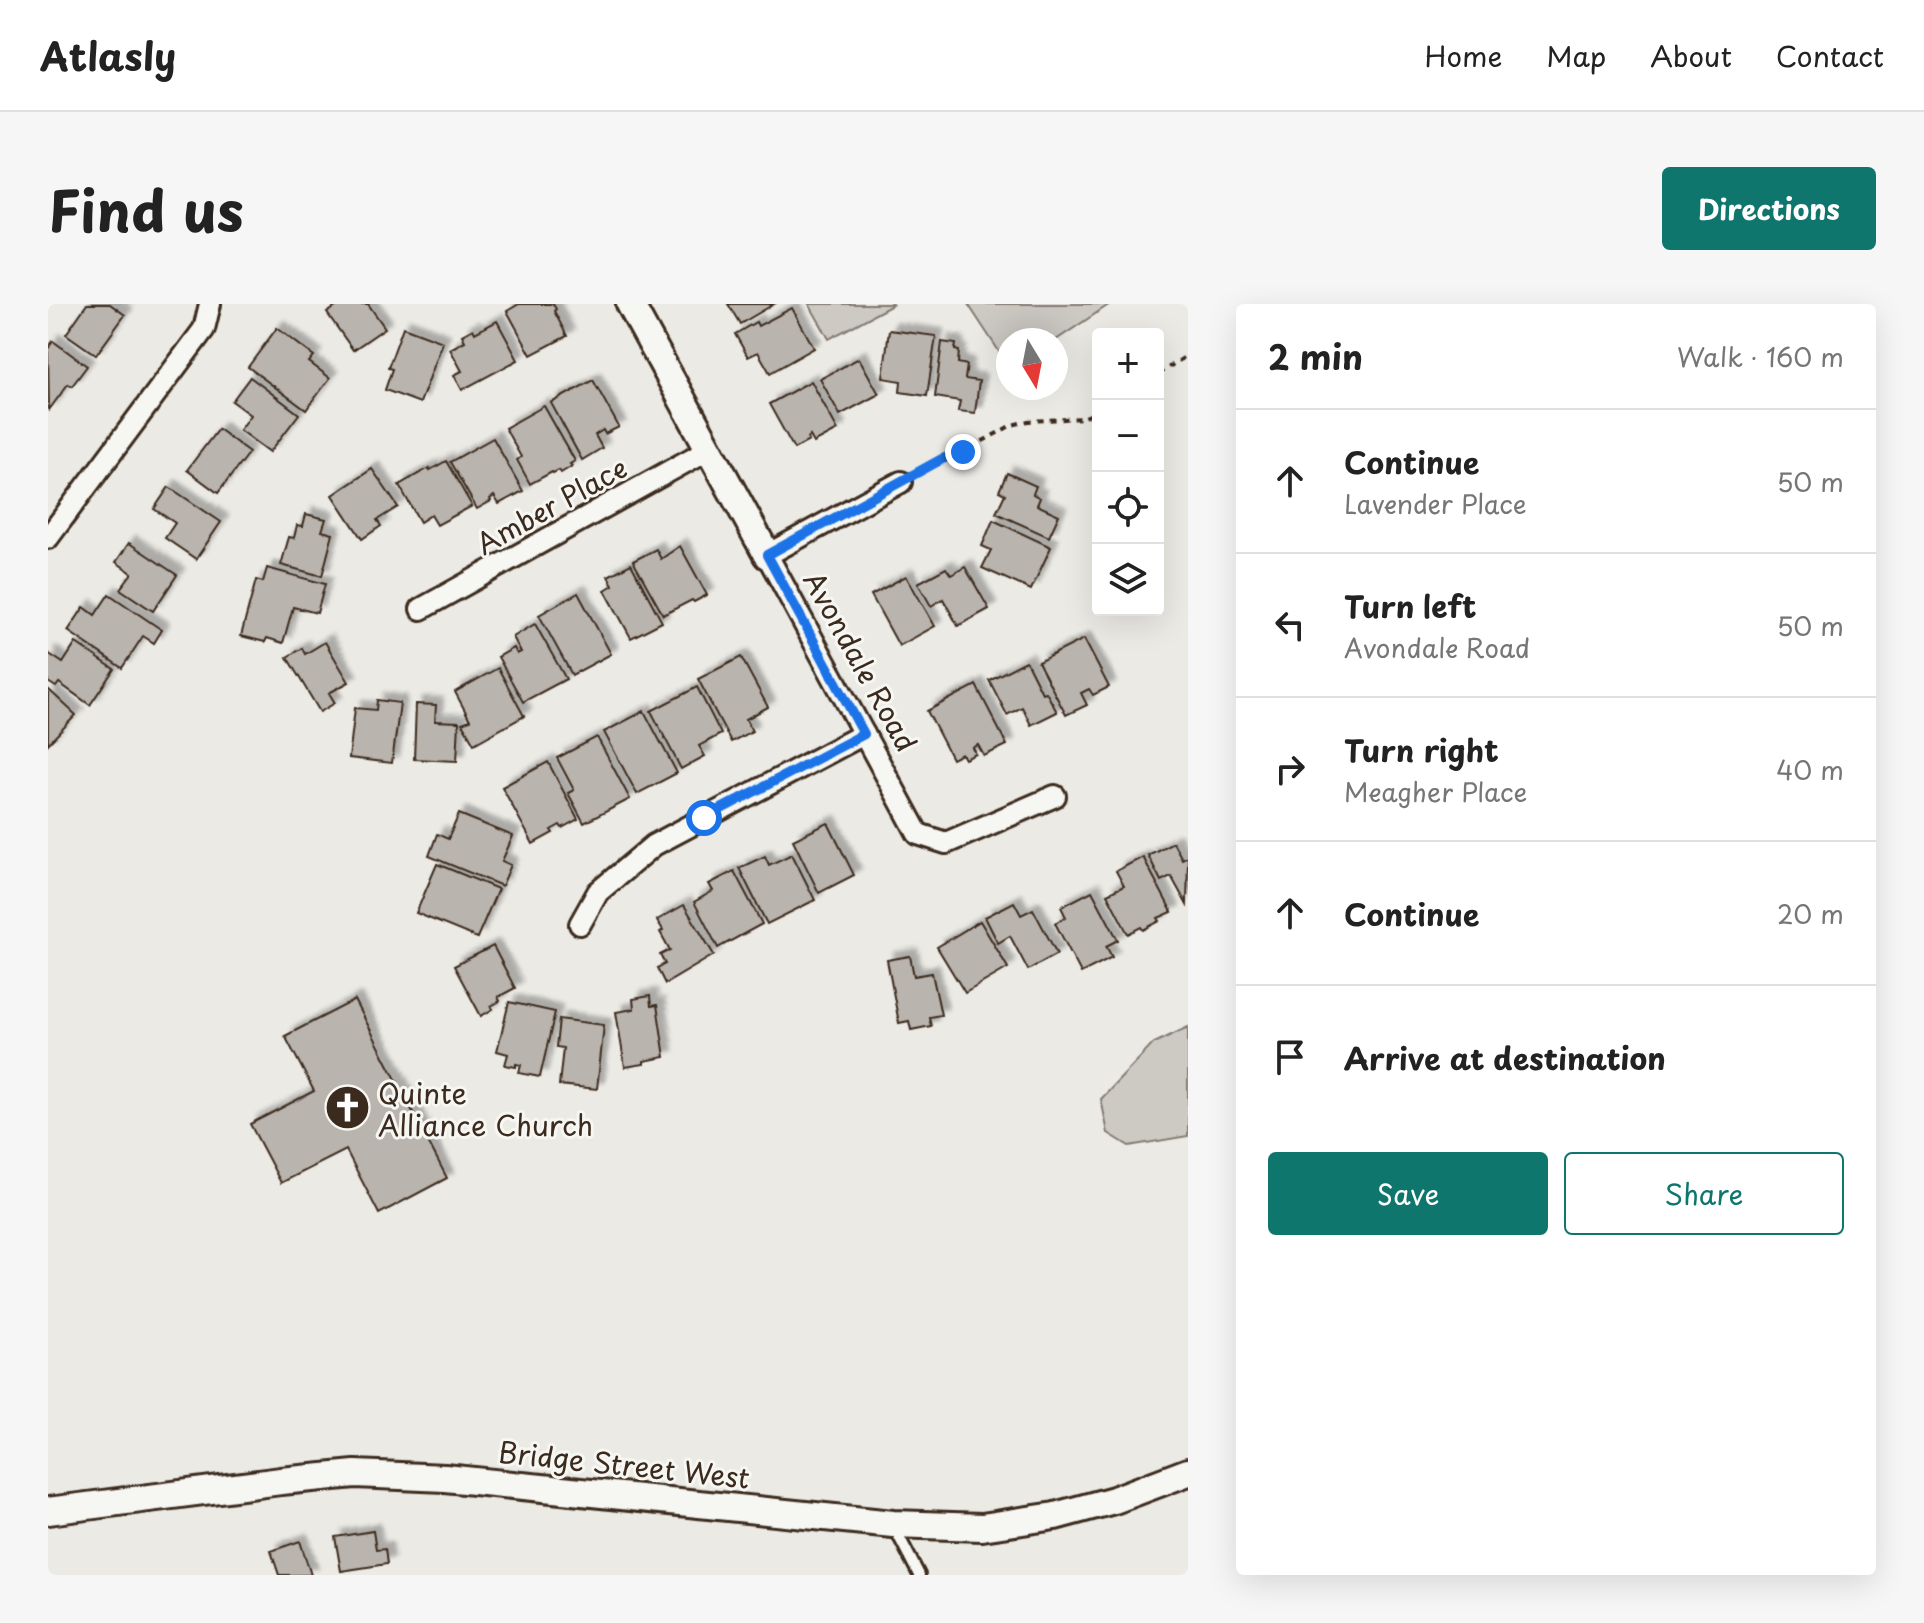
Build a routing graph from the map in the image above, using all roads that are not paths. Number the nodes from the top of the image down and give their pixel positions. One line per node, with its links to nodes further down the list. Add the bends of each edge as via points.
1 (210, 304): 5 (street, via 204,329)
2 (630, 304): 3 (street, Avondale Road)
3 (709, 449): 6 (street, Avondale Road); 7 (street, Amber Place)
4 (901, 482): 6 (street)
5 (48, 538)
6 (767, 555): 8 (street, Avondale Road)
7 (421, 609)
8 (864, 734): 9 (street, Avondale Road, via 918,834 946,843); 10 (street, via 654,845 598,892)
9 (1055, 796)
10 (580, 924)
11 (1188, 1472): 13 (street, Bridge Street West, via 1055,1516 982,1527)
12 (48, 1511): 13 (street, Bridge Street West, via 355,1474 445,1478)
13 (893, 1524): 14 (lane)
14 (919, 1575)

